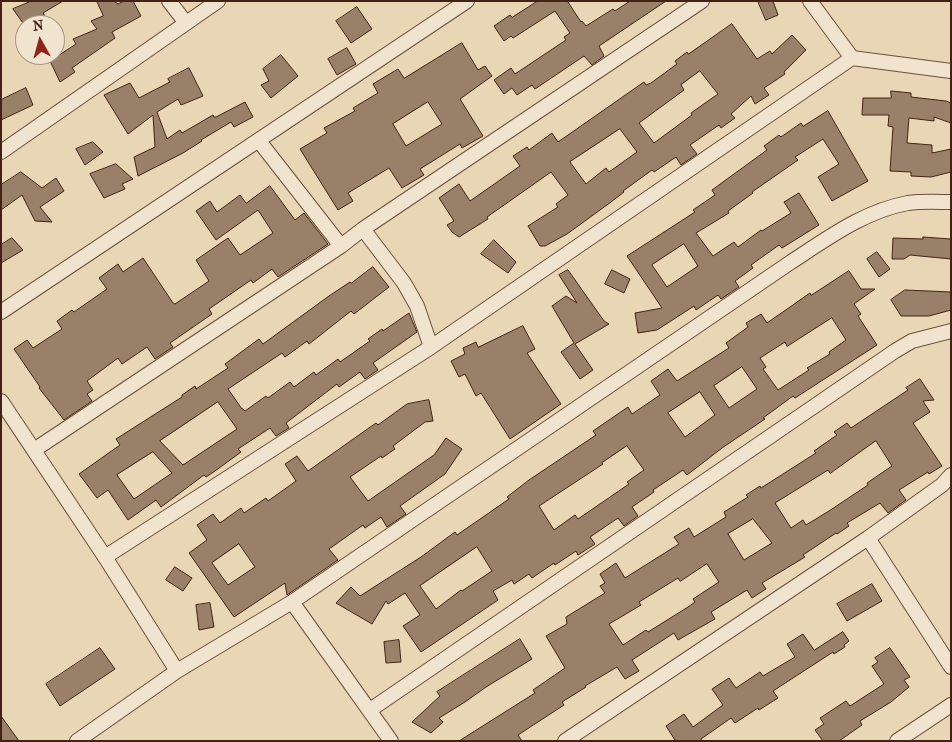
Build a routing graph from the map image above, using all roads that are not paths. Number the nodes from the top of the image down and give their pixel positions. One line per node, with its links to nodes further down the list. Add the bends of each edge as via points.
1 (169, 1): 6 (street)
2 (218, 1): 6 (street)
3 (467, 1): 9 (street)
4 (702, 1): 12 (street)
5 (810, 1): 7 (street)
6 (186, 23): 10 (street)
7 (852, 58): 8 (street); 16 (street)
8 (951, 71)
9 (259, 141): 13 (street); 14 (street)
10 (1, 152)
11 (951, 202): 22 (street, via 909,203 878,212 848,226)
12 (363, 229): 13 (street); 16 (street, via 404,283)
13 (341, 246): 18 (street)
14 (1, 312)
15 (951, 331): 26 (street, via 912,341 895,351)
16 (431, 348): 21 (street)
17 (1, 401): 18 (street)
18 (34, 450): 21 (street)
19 (951, 475): 20 (street, via 942,485)
20 (868, 538): 23 (street); 29 (street)
21 (105, 558): 24 (street)
22 (292, 602): 24 (street); 26 (street)
23 (951, 667)
24 (177, 671): 27 (street)
25 (951, 705): 30 (street)
26 (370, 710): 28 (street)
27 (77, 741)
28 (392, 741)
29 (565, 741)
30 (897, 741)

